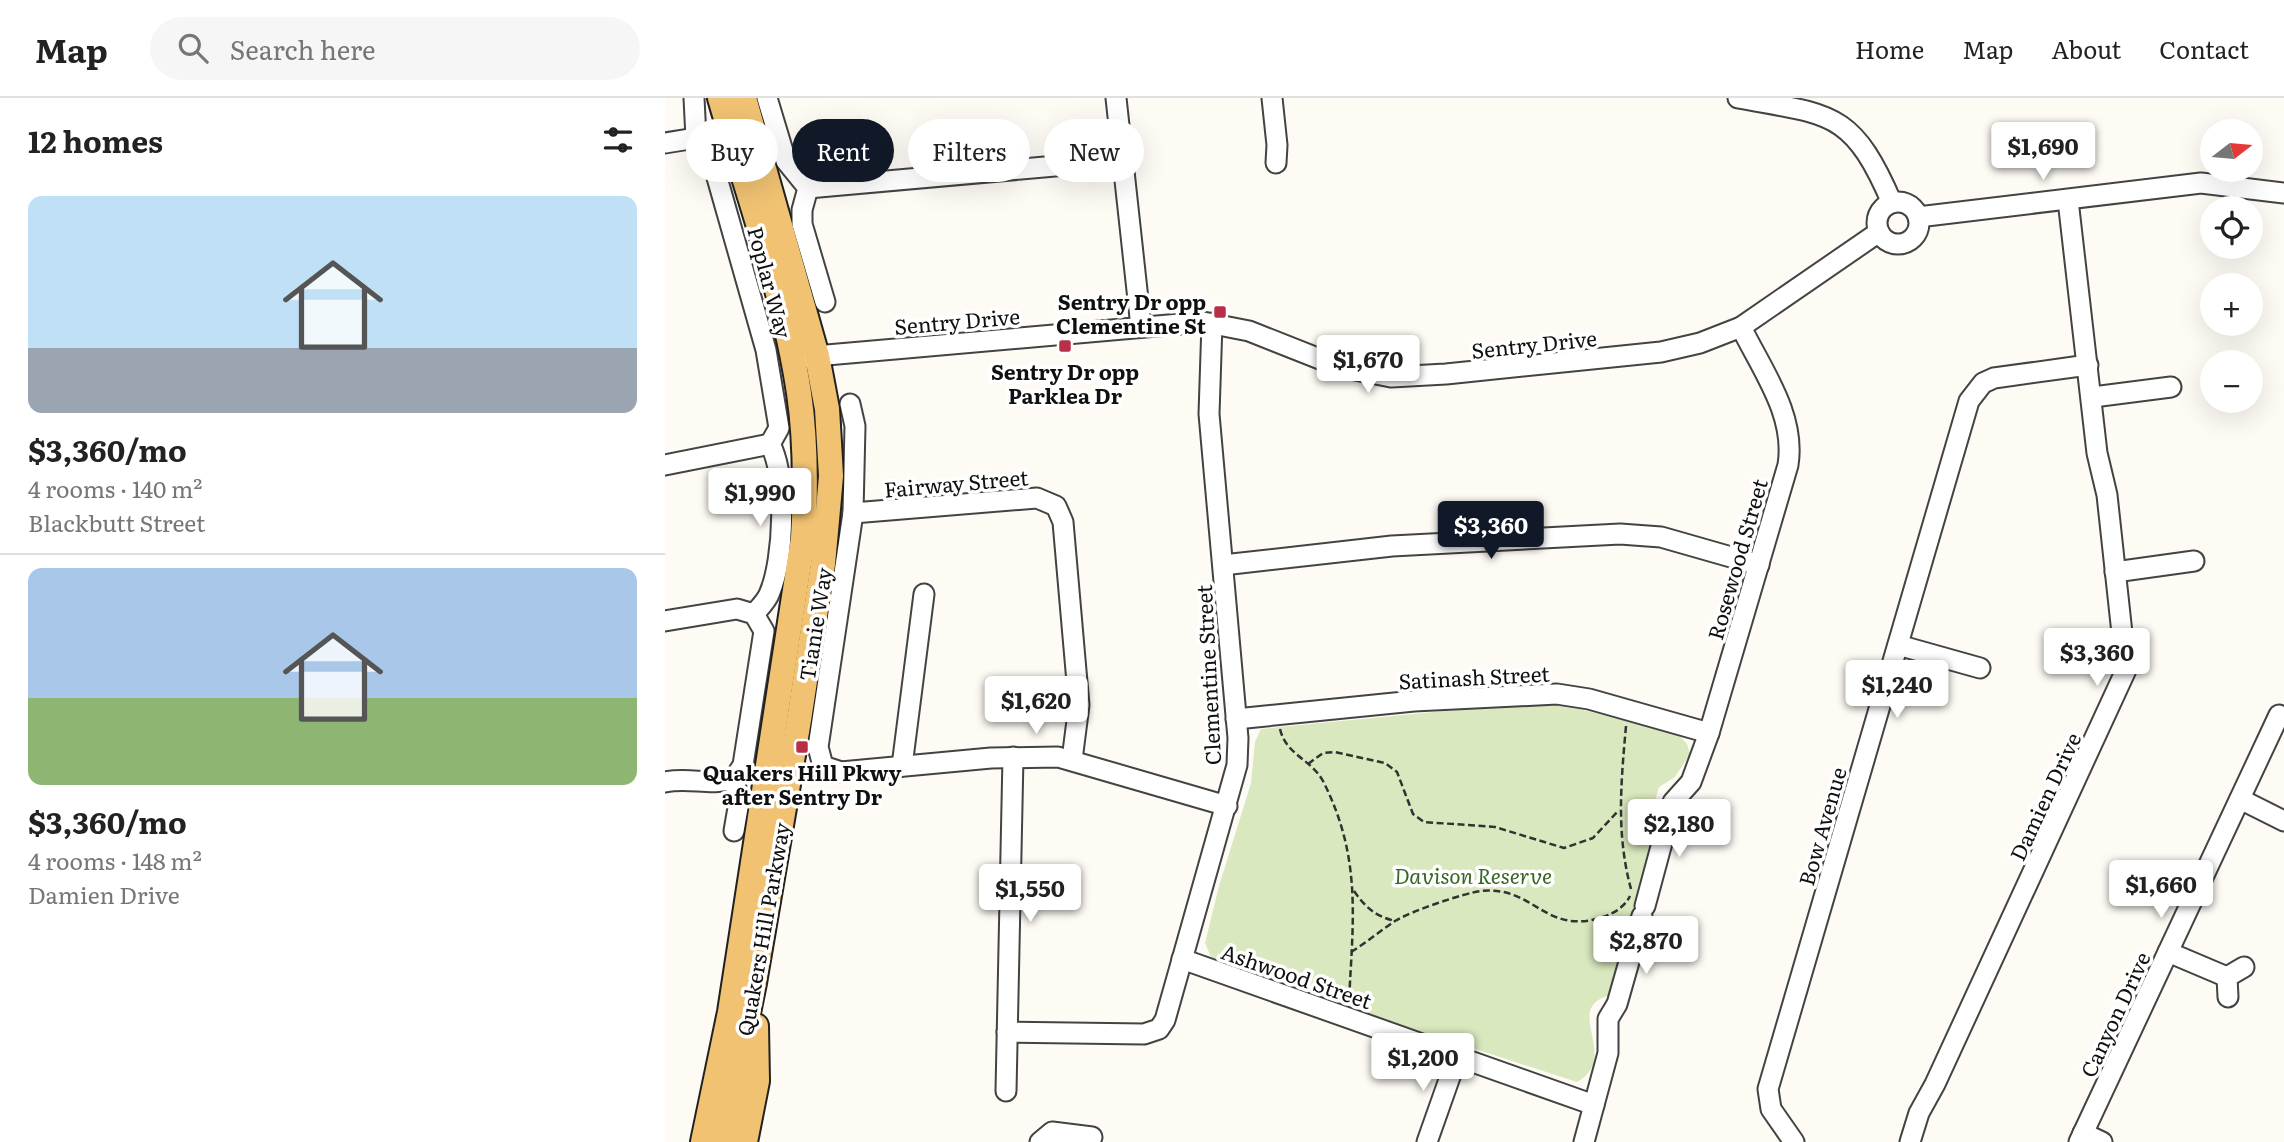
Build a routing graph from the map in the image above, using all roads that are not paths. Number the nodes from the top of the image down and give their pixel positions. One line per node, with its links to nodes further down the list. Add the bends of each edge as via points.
1 (694, 98): 8 (street)
2 (720, 98): 29 (main road, Quakers Hill Parkway)
3 (744, 98): 28 (main road, Quakers Hill Parkway)
4 (767, 98): 16 (street, via 786,161)
5 (1116, 98): 9 (street)
6 (1272, 98): 12 (street)
7 (1738, 98): 21 (street, via 1809,111 1841,125 1870,155)
8 (695, 119)
9 (1118, 119)
10 (686, 140): 11 (street)
11 (665, 143)
12 (1276, 163)
13 (1044, 167): 16 (street)
14 (718, 182): 34 (street, Poplar Way, via 767,350 779,428)
15 (1125, 182): 26 (street)
16 (808, 188): 24 (street, via 802,218)
17 (2259, 189): 18 (street); 19 (street, via 2201,183); 20 (street)
18 (2284, 193)
19 (2068, 200): 22 (street); 30 (street, Damien Drive)
20 (2284, 201)
21 (1892, 203): 22 (street, via 1910,205); 23 (street, via 1881,211)
22 (1918, 217): 23 (street, via 1918,230 1906,242 1890,243)
23 (1879, 232): 27 (street, Sentry Drive)
24 (825, 302)
25 (1212, 323): 26 (street, Sentry Drive); 27 (street, Sentry Drive, via 1249,331 1340,367 1391,377 1661,352); 38 (street, Clementine Street, via 1209,414)
26 (1141, 327): 28 (street, Sentry Drive)
27 (1741, 327): 39 (street, Rosewood Street, via 1783,412 1790,444)
28 (817, 356): 29 (street, Sentry Drive); 61 (main road, Quakers Hill Parkway, via 829,441 828,518)
29 (792, 358): 68 (main road, Quakers Hill Parkway, via 803,441 803,538 730,1012)
30 (2088, 365): 32 (street, Damien Drive); 44 (street, Bow Avenue, via 2005,375 1976,390)
31 (2171, 387): 32 (street)
32 (2093, 397): 40 (street, Damien Drive)
33 (850, 404): 36 (street, Tianie Way, via 855,426)
34 (770, 444): 35 (street); 42 (street, via 781,479 780,535 771,591)
35 (665, 465)
36 (853, 513): 50 (street, Fairway Street, via 1037,498 1056,506 1063,522 1079,705); 51 (street, Tianie Way, via 818,747 823,766 841,772)
37 (2195, 561): 40 (street)
38 (1223, 565): 39 (street, via 1392,546 1619,534 1661,537); 47 (street, Clementine Street)
39 (1759, 565): 48 (street, Rosewood Street)
40 (2115, 572): 75 (street, Damien Drive, via 2126,657 2122,683 1919,1113)
41 (924, 594): 51 (street)
42 (754, 614): 43 (street, via 737,609); 52 (street, via 764,631 764,642 743,765)
43 (665, 621)
44 (1898, 645): 45 (street); 74 (street, Bow Avenue, via 1768,1088 1771,1109)
45 (1980, 668)
46 (2280, 715): 54 (street, Canyon Drive)
47 (1236, 719): 48 (street, Satinash Street, via 1376,704 1573,695); 55 (street, Clementine Street, via 1237,765)
48 (1709, 733): 65 (street, Rosewood Street, via 1691,782 1673,802 1617,1004 1608,1019 1611,1040)
49 (1013, 757): 50 (street); 51 (street); 62 (street)
50 (1072, 760): 55 (street)
51 (902, 766)
52 (734, 779): 53 (street, via 719,784 687,779); 57 (street, via 739,802)
53 (665, 782)
54 (2240, 799): 56 (street); 58 (street, Canyon Drive)
55 (1227, 806): 59 (street, Clementine Street)
56 (2284, 821)
57 (734, 831)
58 (2168, 952): 60 (street); 67 (street, Canyon Drive)
59 (1182, 959): 62 (street, Clementine Street, via 1165,1020 1155,1032); 63 (street, Ashwood Street)
60 (2233, 980)
61 (754, 983): 69 (main road, Quakers Hill Parkway); 70 (main road, via 757,1080)
62 (1007, 1032): 64 (street)
63 (1457, 1057): 65 (street, Ashwood Street); 72 (street)
64 (1006, 1091)
65 (1594, 1105): 73 (street)
66 (1092, 1137): 71 (street, via 1052,1132)
67 (2081, 1137): 76 (street)
68 (703, 1142)
69 (722, 1142)
70 (745, 1142)
71 (1041, 1142)
72 (1427, 1142)
73 (1584, 1142)
74 (1794, 1142)
75 (1910, 1142)
76 (2102, 1142)

